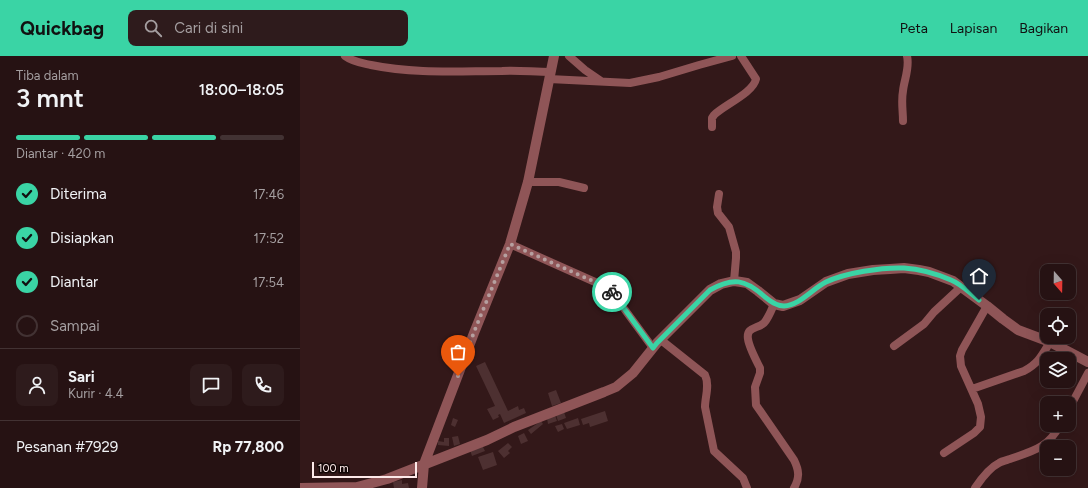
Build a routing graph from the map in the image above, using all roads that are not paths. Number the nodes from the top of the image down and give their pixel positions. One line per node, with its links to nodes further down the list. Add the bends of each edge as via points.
1 (346, 56): 7 (street, via 364,63 412,71 504,70)
2 (554, 56): 7 (street)
3 (568, 56): 8 (street)
4 (732, 56): 8 (street, via 643,81)
5 (740, 56): 10 (street, via 756,79 755,83 750,90 714,115)
6 (907, 56): 9 (street, via 907,71 902,92)
7 (550, 76): 8 (street); 11 (street)
8 (603, 82)
9 (903, 121)
10 (712, 127)
11 (528, 182): 12 (street, via 559,182); 14 (street)
12 (584, 188)
13 (719, 194): 15 (street, via 718,213 729,227 736,252)
14 (510, 244): 24 (street, via 604,286 614,295); 31 (street)
15 (734, 281): 17 (street, via 758,290); 20 (street, via 710,290)
16 (961, 287): 17 (street, via 953,281 919,270 873,270 848,274 826,282 792,303 783,306); 18 (street); 23 (street, via 924,324)
17 (774, 304): 35 (street, via 762,324 750,330 748,340 760,368 755,388 756,405 798,467 799,476)
18 (988, 306): 19 (street, via 1018,330); 27 (street, via 960,356 961,366)
19 (1040, 338)
20 (661, 340): 24 (street); 32 (street, via 705,375 708,384 705,407 714,451 743,478)
21 (1049, 344): 27 (street, via 1033,366)
22 (1054, 344): 25 (street)
23 (894, 346)
24 (653, 348): 31 (street, via 633,373 616,387)
25 (1088, 362)
26 (1088, 373): 28 (street)
27 (972, 389): 30 (street, via 981,417 980,427)
28 (1076, 396)
29 (1056, 432): 36 (street, via 1046,444 1033,451 998,463)
30 (944, 453)
31 (424, 464): 33 (street, via 387,479 357,487); 34 (street)
32 (748, 487)
33 (300, 488)
34 (422, 488)
35 (794, 488)
36 (975, 488)

